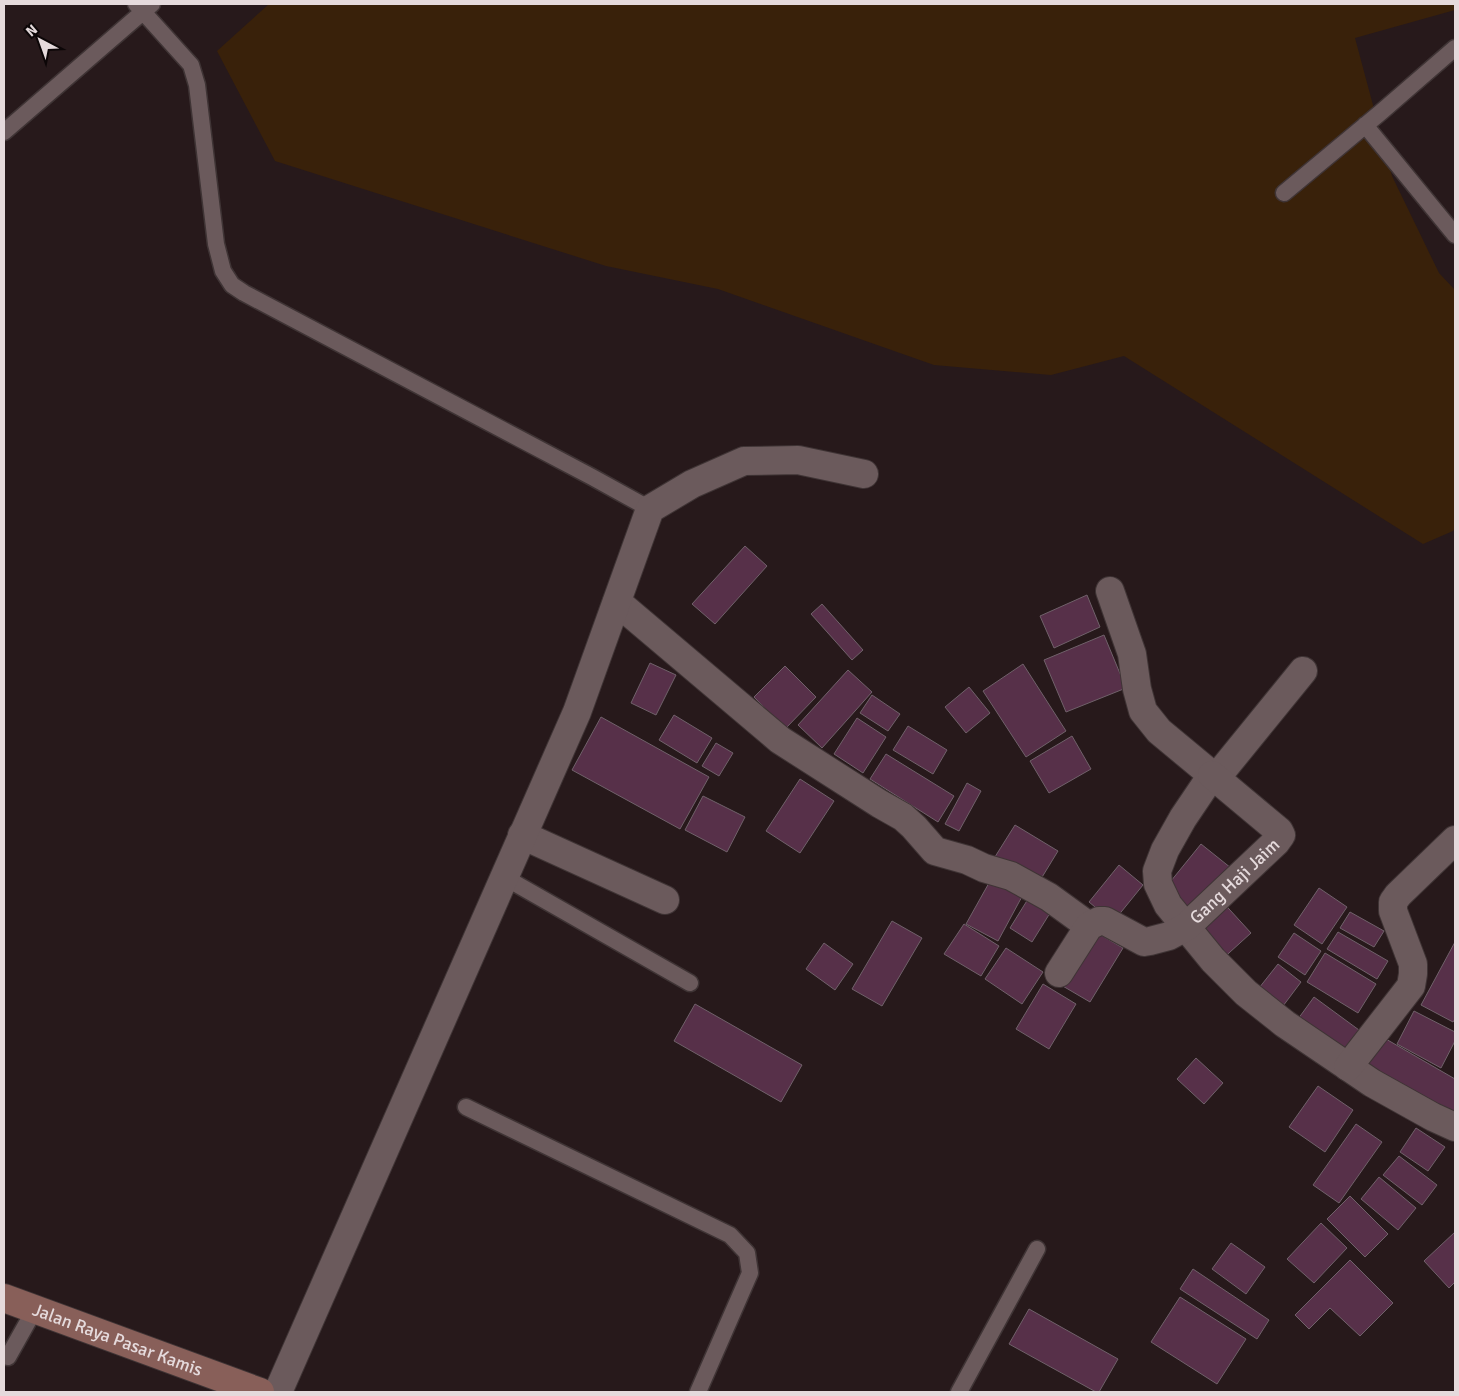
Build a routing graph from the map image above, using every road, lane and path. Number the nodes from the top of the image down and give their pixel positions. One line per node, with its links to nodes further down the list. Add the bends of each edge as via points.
1 (144, 6): 4 (lane); 8 (lane, via 191,65 197,85 216,244 223,271 232,285)
2 (1455, 48): 3 (lane)
3 (1365, 125): 5 (lane); 6 (lane)
4 (4, 132)
5 (1284, 193)
6 (1455, 235)
7 (864, 474): 8 (street, via 798,460 744,462 692,484)
8 (650, 509): 10 (street)
9 (1110, 591): 12 (street, via 1132,654 1143,711 1159,731)
10 (617, 602): 13 (street, via 577,712); 17 (street, via 780,740 903,817 935,851 1011,876 1049,897)
11 (1303, 671): 12 (street)
12 (1214, 777): 18 (street, via 1174,834 1157,871 1158,884 1168,905); 18 (street, Gang Haji Jaim, via 1281,835 1265,854)
13 (522, 836): 15 (street); 16 (street)
14 (1455, 840): 21 (street, via 1393,902 1393,911 1413,964 1411,986)
15 (504, 877): 20 (lane); 29 (street)
16 (665, 900)
17 (1090, 926): 18 (street, via 1105,921 1144,942); 19 (street)
18 (1186, 927): 21 (street, via 1246,993)
19 (1059, 973)
20 (690, 983)
21 (1348, 1068): 23 (street)
22 (466, 1108): 30 (lane, via 730,1234 747,1253 750,1273)
23 (1455, 1128)
24 (1037, 1249): 31 (lane)
25 (4, 1298): 26 (main road, Jalan Raya Pasar Kamis)
26 (35, 1309): 27 (lane); 28 (main road, Jalan Raya Pasar Kamis)
27 (8, 1357)
28 (260, 1392)
29 (278, 1392)
30 (698, 1392)
31 (959, 1392)

